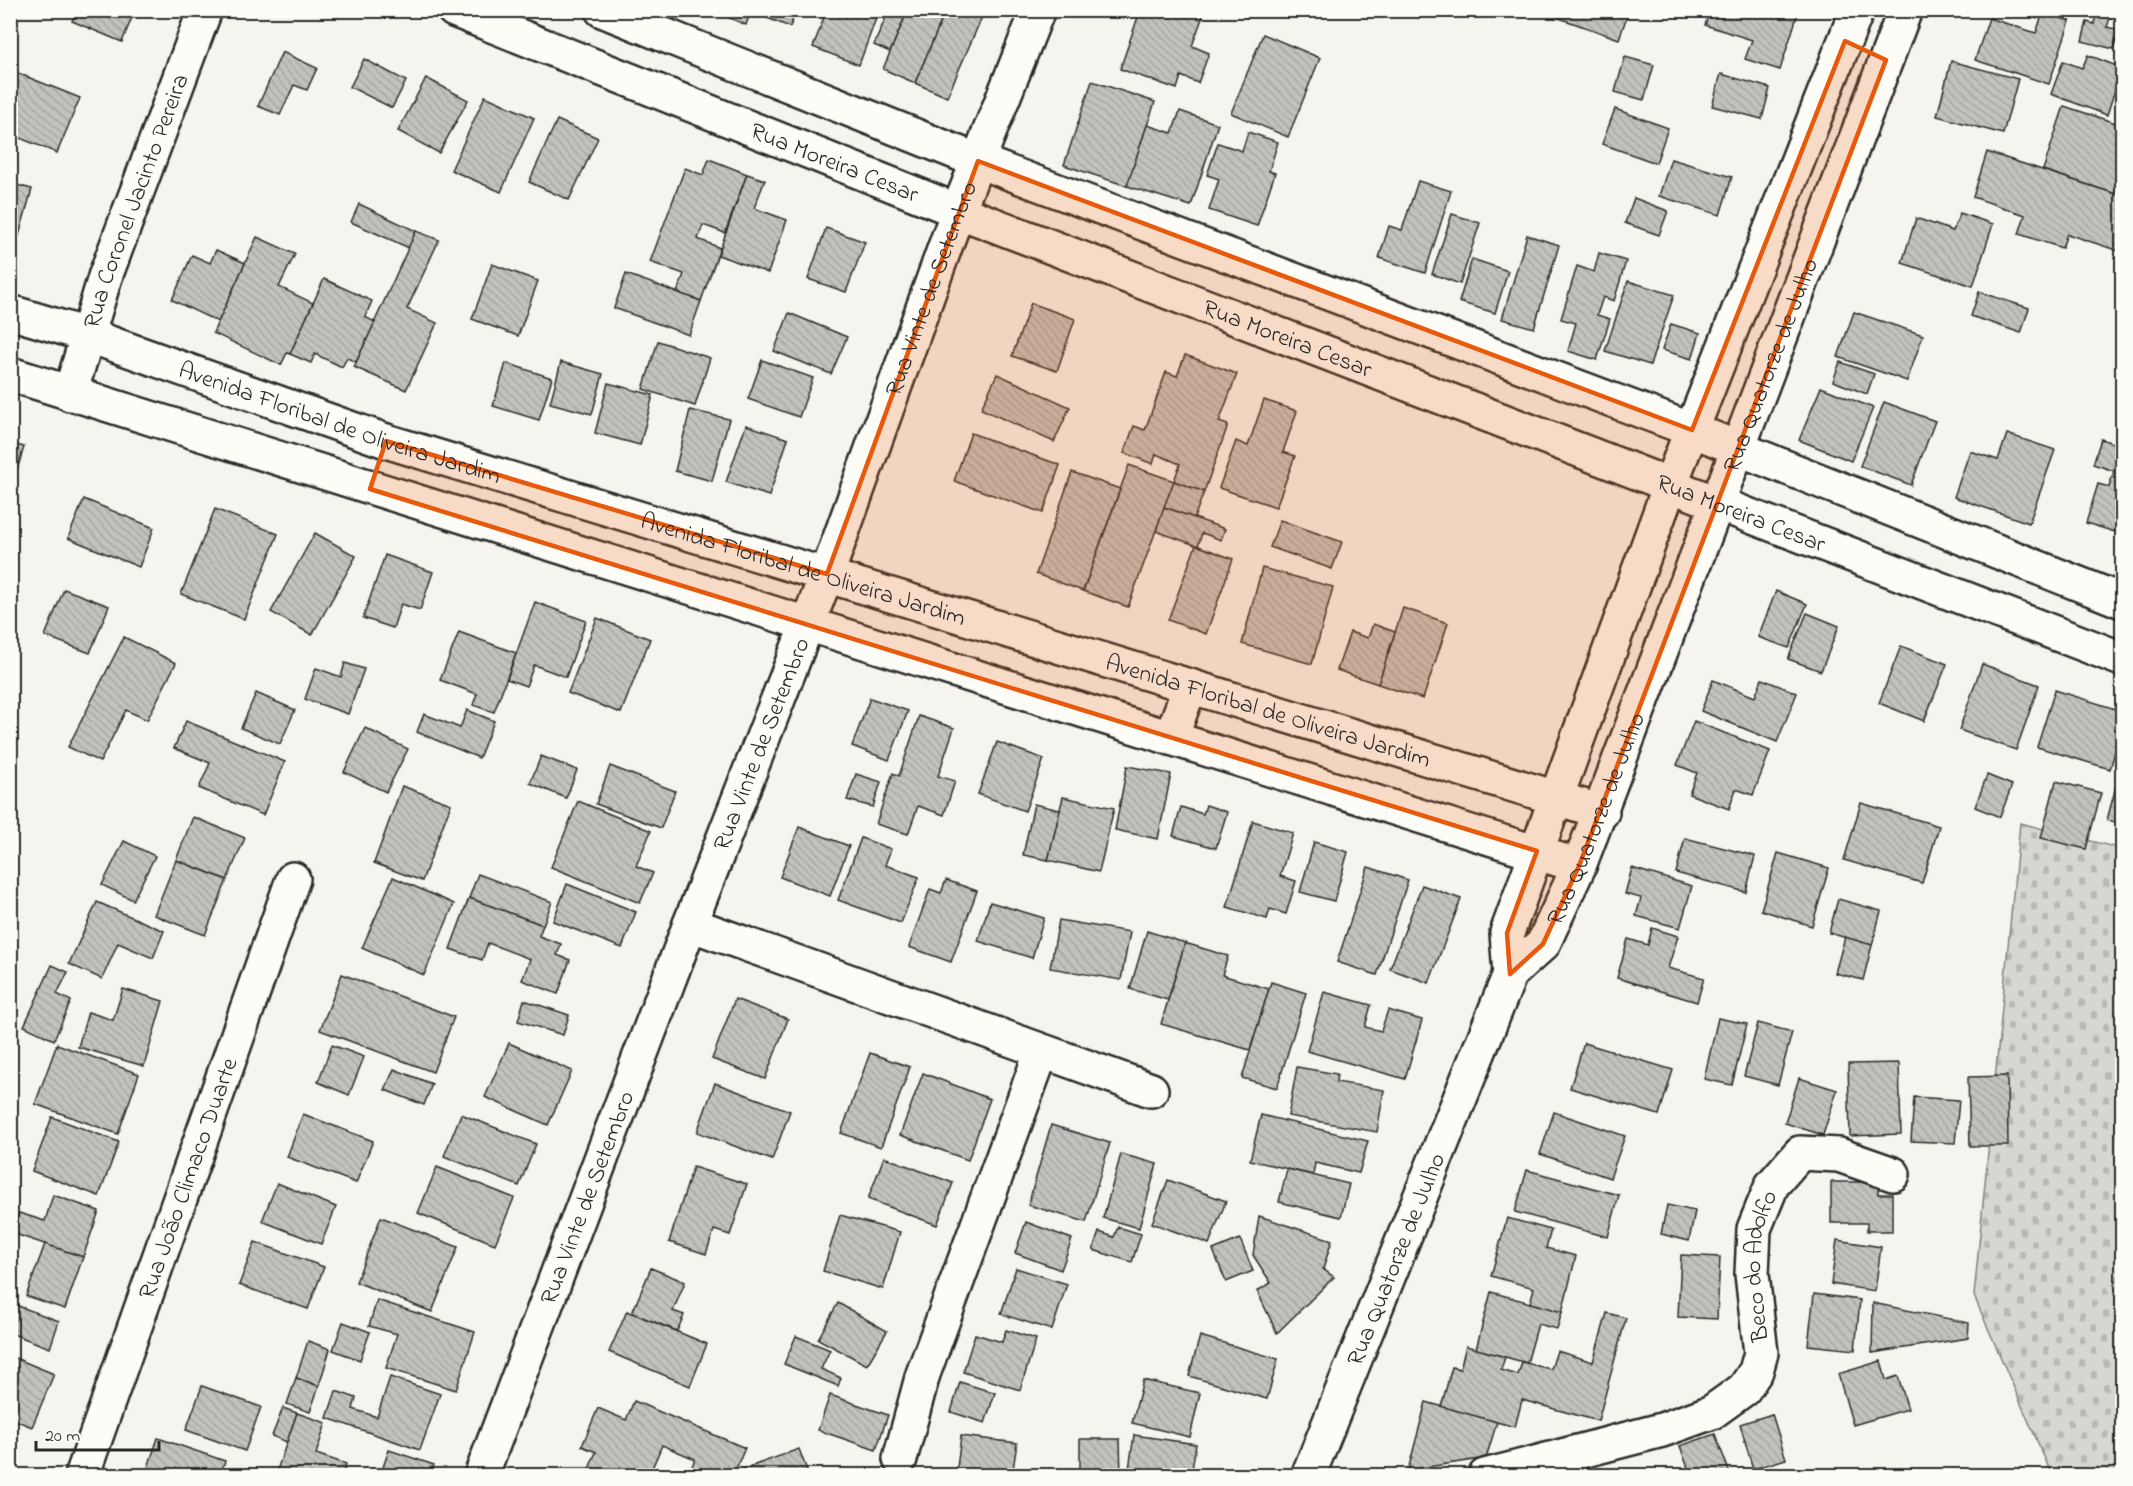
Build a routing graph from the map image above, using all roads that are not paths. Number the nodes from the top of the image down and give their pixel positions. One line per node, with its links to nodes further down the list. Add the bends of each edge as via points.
1 (205, 10): 14 (street, Rua Coronel Jacinto Pereira)
2 (454, 10): 10 (street, Rua Moreira Cesar)
3 (602, 10): 9 (street)
4 (1038, 10): 9 (street, Rua Vinte de Setembro)
5 (1857, 10): 7 (street, Rua Quatorze de Julho)
6 (1905, 10): 8 (street, Rua Quatorze de Julho)
7 (1845, 41): 8 (street); 11 (street, Rua Quatorze de Julho)
8 (1886, 60): 12 (street, Rua Quatorze de Julho)
9 (978, 160): 10 (street, Rua Vinte de Setembro); 17 (street)
10 (958, 211): 20 (street, Rua Moreira Cesar); 23 (street, Rua Vinte de Setembro)
11 (1772, 227): 12 (street); 17 (street, Rua Quatorze de Julho)
12 (1816, 245): 19 (street, Rua Quatorze de Julho)
13 (10, 312): 14 (street, Avenida Floribal de Oliveira Jardim)
14 (87, 335): 16 (street, Rua Coronel Jacinto Pereira); 18 (street, Avenida Floribal de Oliveira Jardim)
15 (10, 374): 16 (street, Avenida Floribal de Oliveira Jardim)
16 (69, 394): 21 (street, Avenida Floribal de Oliveira Jardim)
17 (1692, 430): 19 (street); 20 (street, Rua Quatorze de Julho)
18 (386, 441): 21 (street); 23 (street, Avenida Floribal de Oliveira Jardim)
19 (1738, 450): 22 (street, Rua Quatorze de Julho); 25 (street)
20 (1670, 485): 22 (street, Rua Moreira Cesar); 24 (street, Rua Quatorze de Julho)
21 (370, 489): 27 (street, Avenida Floribal de Oliveira Jardim)
22 (1718, 501): 26 (street, Rua Quatorze de Julho); 28 (street, Rua Moreira Cesar)
23 (827, 574): 27 (street, Rua Vinte de Setembro); 29 (street, Avenida Floribal de Oliveira Jardim)
24 (1629, 600): 26 (street); 31 (street, Rua Quatorze de Julho)
25 (2122, 601)
26 (1674, 619): 32 (street, Rua Quatorze de Julho)
27 (807, 626): 30 (street, Avenida Floribal de Oliveira Jardim); 36 (street, Rua Vinte de Setembro)
28 (2122, 659)
29 (1190, 686): 30 (street); 31 (street, Avenida Floribal de Oliveira Jardim)
30 (1172, 738): 33 (street, Avenida Floribal de Oliveira Jardim)
31 (1557, 799): 32 (street, Avenida Floribal de Oliveira Jardim); 33 (street, Rua Quatorze de Julho)
32 (1602, 812): 34 (street, Rua Quatorze de Julho)
33 (1537, 851): 34 (street, Avenida Floribal de Oliveira Jardim); 37 (street, Rua Quatorze de Julho, via 1507,933)
34 (1580, 866): 37 (street, Rua Quatorze de Julho, via 1543,944)
35 (293, 879): 42 (street, Rua João Climaco Duarte)
36 (690, 924): 38 (street); 43 (street, Rua Vinte de Setembro)
37 (1510, 974): 44 (street, Rua Quatorze de Julho)
38 (1041, 1053): 39 (street); 41 (street, via 923,1374)
39 (1151, 1090)
40 (1893, 1173): 45 (street, Beco do Adolfo, via 1839,1155 1800,1153 1772,1185 1754,1229 1752,1274 1761,1353 1756,1371 1744,1389 1712,1412 1662,1430)
41 (900, 1460)
42 (82, 1476)
43 (481, 1476)
44 (1308, 1476)
45 (1485, 1476)

